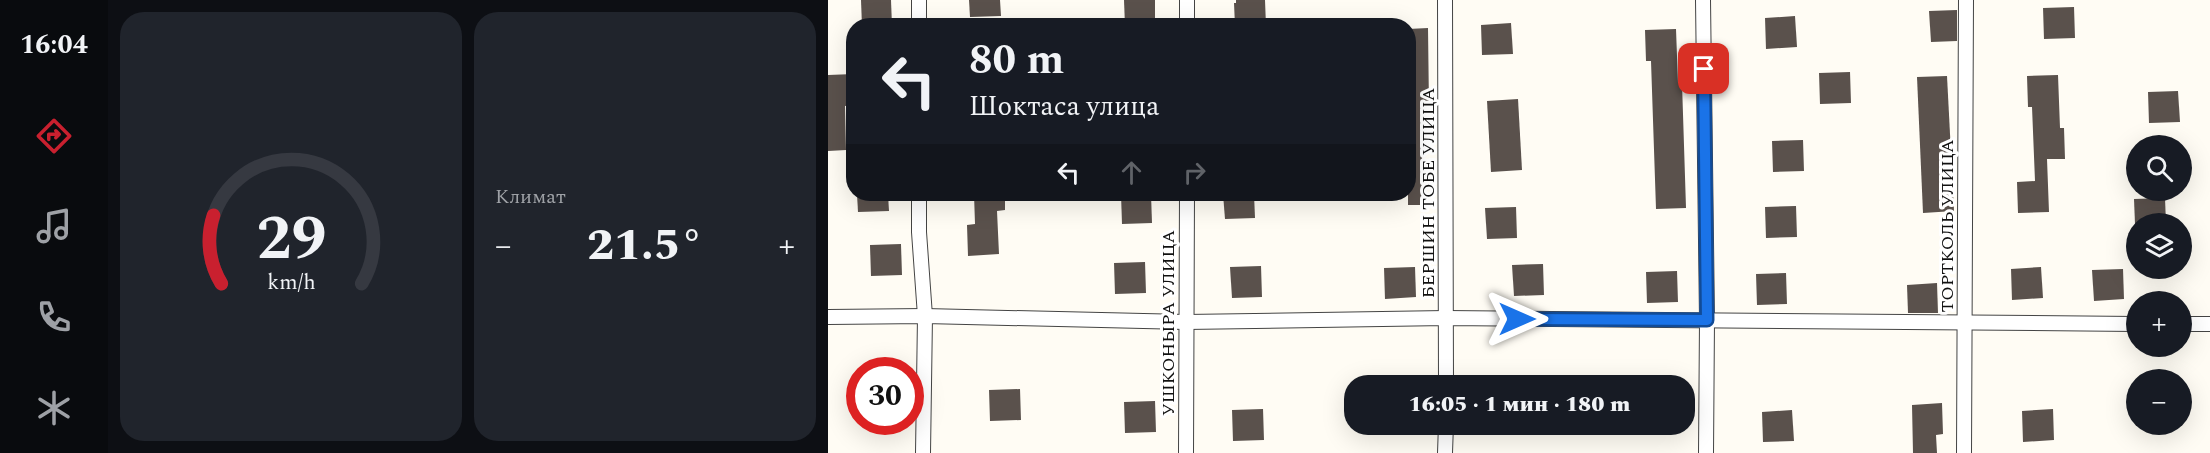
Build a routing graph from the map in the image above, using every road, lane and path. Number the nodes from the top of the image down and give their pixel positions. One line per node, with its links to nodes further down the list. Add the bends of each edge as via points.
1 (919, 0): 6 (street)
2 (1187, 0): 7 (street)
3 (1446, 0): 12 (street, БЕРШИН ТОБЕ УЛИЦА)
4 (1703, 0): 13 (street)
5 (1966, 0): 15 (street, ТОРТКОЛЬ УЛИЦА)
6 (919, 18)
7 (1187, 18)
8 (919, 201): 10 (street)
9 (1187, 201): 14 (street, УШКОНЫРА УЛИЦА)
10 (925, 316): 11 (street); 14 (street); 21 (street)
11 (828, 317)
12 (1446, 318): 13 (street); 14 (street); 19 (street, БЕРШИН ТОБЕ УЛИЦА)
13 (1707, 320): 15 (street); 24 (street)
14 (1186, 322): 22 (street, УШКОНЫРА УЛИЦА)
15 (1964, 322): 16 (street); 25 (street, ТОРТКОЛЬ УЛИЦА)
16 (2126, 324)
17 (2192, 324): 18 (street)
18 (2210, 324)
19 (1446, 375)
20 (1446, 435): 23 (street)
21 (923, 453)
22 (1186, 453)
23 (1445, 453)
24 (1706, 453)
25 (1964, 453)

